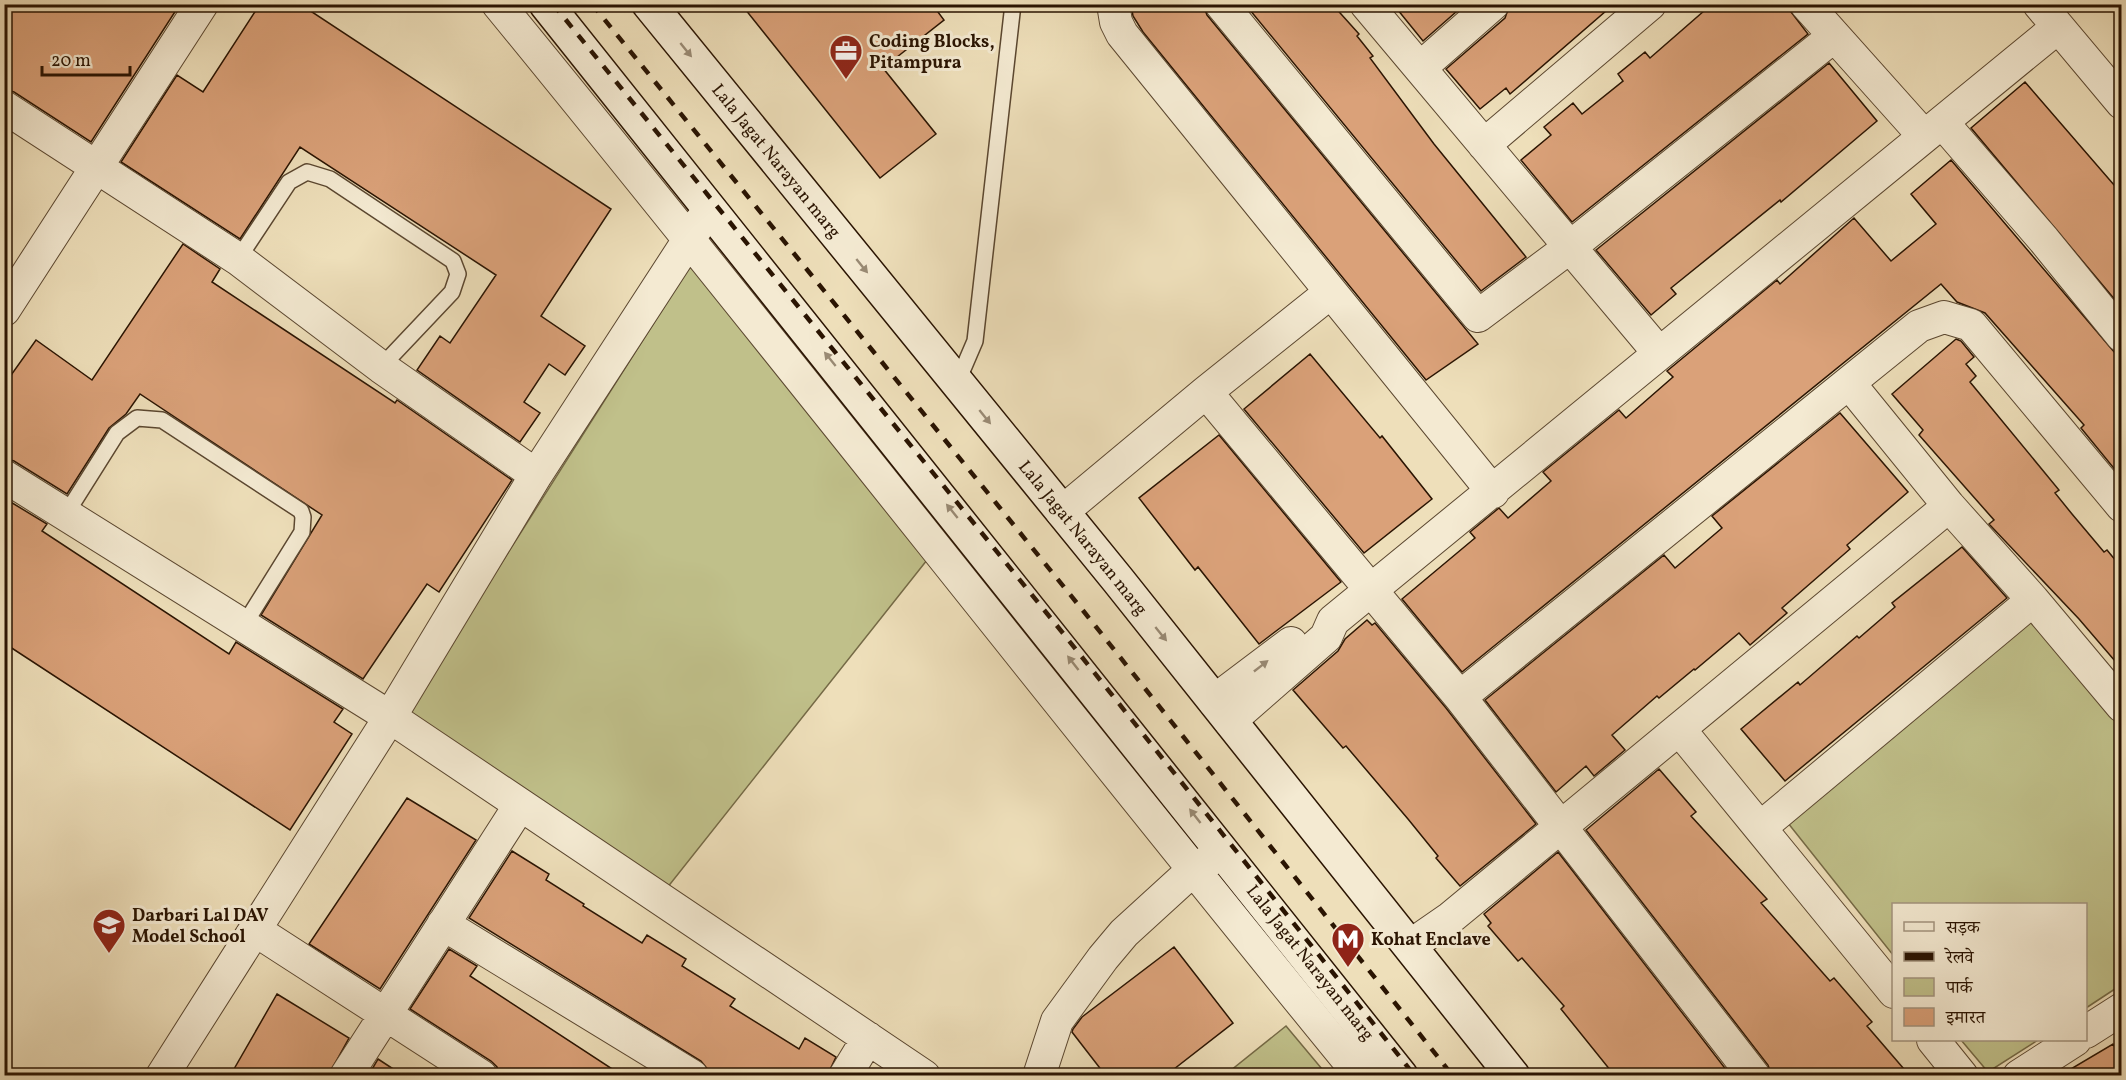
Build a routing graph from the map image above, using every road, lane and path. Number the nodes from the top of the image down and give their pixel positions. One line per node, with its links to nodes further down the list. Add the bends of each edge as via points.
1 (202, 4): 19 (street)
2 (498, 4): 21 (street)
3 (546, 4): 20 (main road, Lala Jagat Narayan marg)
4 (649, 4): 29 (main road, Lala Jagat Narayan marg, one-way to 29)
5 (1013, 4): 29 (lane, via 975,341)
6 (1113, 4): 24 (street, via 1122,34)
7 (1221, 4): 22 (street, via 1478,316)
8 (1366, 4): 14 (street)
9 (1493, 4): 14 (street)
10 (1650, 4): 18 (street)
11 (1806, 4): 13 (street)
12 (2049, 16): 15 (street); 17 (street)
13 (1833, 37): 17 (street); 22 (street)
14 (1420, 68): 18 (street)
15 (2121, 103)
16 (4, 107): 19 (street)
17 (1933, 129): 26 (street, via 2044,240); 27 (street)
18 (1484, 145): 22 (street)
19 (96, 168): 23 (street); 25 (street)
20 (710, 209): 21 (street); 50 (main road, Lala Jagat Narayan marg, one-way to 20)
21 (689, 237): 32 (street); 51 (street)
22 (1570, 247): 27 (street)
23 (238, 259): 28 (street); 28 (lane, via 289,182 307,172 330,179 453,261 458,274 452,292)
24 (1331, 292): 31 (street); 34 (street)
25 (4, 310)
26 (2121, 336)
27 (1659, 353): 34 (street)
28 (381, 368): 32 (street)
29 (957, 383): 37 (main road, Lala Jagat Narayan marg, one-way to 37)
30 (1849, 383): 35 (street); 36 (street, via 1919,326 1944,317 1971,325); 42 (street)
31 (1206, 392): 37 (street); 39 (street)
32 (536, 475): 45 (street)
33 (4, 476): 38 (street)
34 (1493, 492): 39 (street)
35 (1949, 506): 40 (street); 46 (street)
36 (2121, 506)
37 (1062, 512): 44 (main road, Lala Jagat Narayan marg, one-way to 44)
38 (66, 514): 41 (street); 41 (lane, via 117,433 137,418 162,420 301,511 302,532)
39 (1369, 591): 42 (street); 44 (street, via 1333,621 1316,623)
40 (2033, 600): 43 (street); 49 (street)
41 (244, 625): 45 (street)
42 (1460, 697): 48 (street)
43 (2121, 706)
44 (1222, 711): 54 (main road, Lala Jagat Narayan marg)
45 (390, 717): 47 (street); 53 (street)
46 (1679, 729): 48 (street); 49 (street)
47 (520, 805): 52 (street); 59 (street)
48 (1560, 827): 54 (street, via 1449,919); 72 (street)
49 (1760, 828): 55 (street)
50 (1223, 851): 51 (street); 70 (main road, Lala Jagat Narayan marg)
51 (1193, 870): 68 (street, via 1124,933 1103,958 1057,1021); 69 (street)
52 (443, 924): 57 (street); 65 (street)
53 (255, 930): 57 (street); 62 (street)
54 (1410, 946): 71 (main road, Lala Jagat Narayan marg)
55 (1892, 991)
56 (2121, 1009): 58 (street)
57 (386, 1012): 63 (street); 64 (street)
58 (2087, 1031)
59 (868, 1038): 66 (street); 67 (street)
60 (1934, 1041): 73 (street)
61 (2072, 1041): 74 (street)
62 (162, 1076)
63 (346, 1076)
64 (481, 1076)
65 (692, 1076)
66 (845, 1076)
67 (924, 1076)
68 (1039, 1076)
69 (1361, 1076)
70 (1401, 1076)
71 (1513, 1076)
72 (1754, 1076)
73 (1962, 1076)
74 (2019, 1076)

